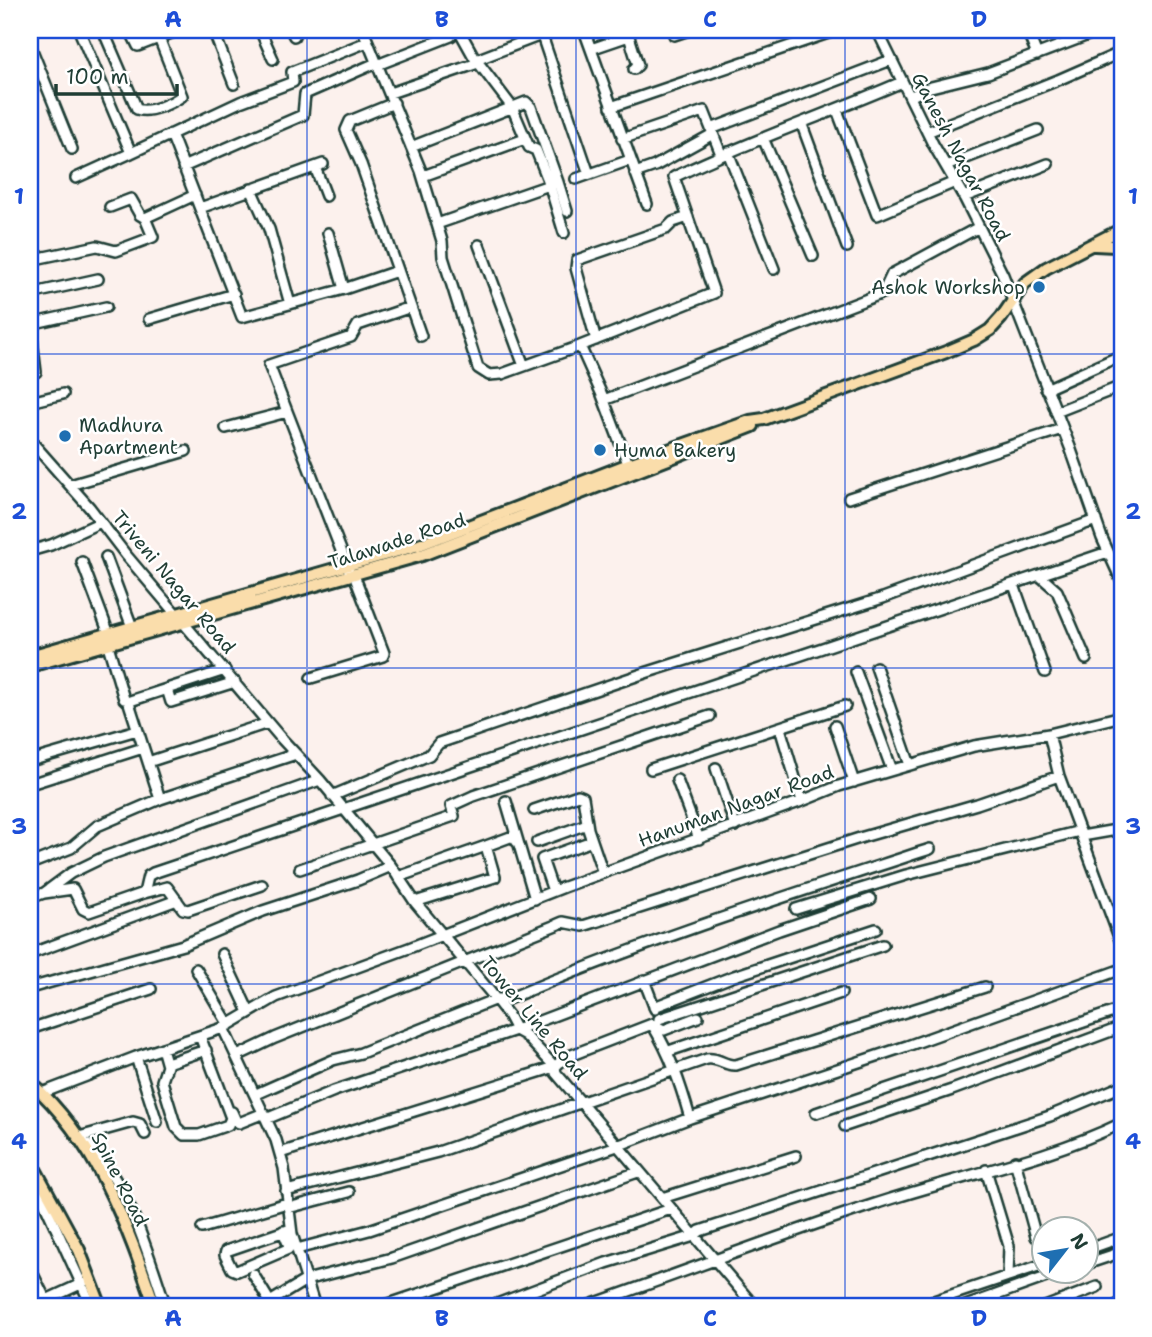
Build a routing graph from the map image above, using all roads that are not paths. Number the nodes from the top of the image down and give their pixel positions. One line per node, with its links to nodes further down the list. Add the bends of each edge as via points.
1 (79, 30): 46 (street)
2 (103, 30): 18 (street, via 141,111 182,96)
3 (130, 30): 18 (street, via 138,46)
4 (179, 30): 18 (street)
5 (213, 30): 30 (street)
6 (260, 30): 24 (street)
7 (363, 30): 19 (street)
8 (584, 30): 21 (street)
9 (689, 30): 16 (street)
10 (837, 30): 34 (street)
11 (878, 30): 25 (street, Ganesh Nagar Road)
12 (1042, 30): 23 (street, via 1029,35)
13 (540, 32): 26 (street); 53 (street)
14 (455, 33): 26 (street); 27 (street)
15 (628, 33): 21 (street); 28 (street, via 638,65)
16 (674, 35)
17 (1088, 35): 23 (street)
18 (159, 38)
19 (367, 43): 27 (street); 40 (street, via 292,72 293,82)
20 (30, 45): 45 (street)
21 (591, 49): 34 (street)
22 (1122, 51): 39 (street)
23 (1037, 55): 31 (street)
24 (273, 59)
25 (891, 60): 29 (street, Ganesh Nagar Road); 38 (street)
26 (477, 62): 32 (street); 33 (street)
27 (377, 64): 32 (street); 51 (street, via 305,94 303,115)
28 (634, 69)
29 (902, 82): 31 (street, Ganesh Nagar Road); 35 (street)
30 (234, 84)
31 (910, 97): 39 (street, Ganesh Nagar Road)
32 (392, 98): 44 (street); 81 (street, via 345,126 362,163)
33 (512, 107): 42 (street); 44 (street); 57 (street, via 526,102 531,107)
34 (611, 107): 43 (street)
35 (837, 110): 36 (street); 58 (street, via 877,215)
36 (802, 125): 41 (street); 77 (street)
37 (1038, 130): 50 (street)
38 (712, 132): 43 (street, via 704,111); 47 (street); 52 (street)
39 (927, 132): 50 (street, Ganesh Nagar Road)
40 (172, 134): 46 (street); 51 (street)
41 (763, 138): 47 (street); 78 (street)
42 (525, 139): 54 (street); 57 (street)
43 (622, 139): 48 (street)
44 (411, 147): 54 (street)
45 (72, 149)
46 (131, 153): 55 (street)
47 (724, 153): 67 (street, via 674,177); 80 (street)
48 (630, 160): 52 (street); 53 (street)
49 (1048, 164): 62 (street)
50 (946, 166): 58 (street, Ganesh Nagar Road)
51 (183, 167): 60 (street)
52 (635, 173): 63 (street)
53 (589, 174): 56 (street)
54 (423, 176): 69 (street)
55 (76, 178)
56 (576, 179)
57 (554, 183): 66 (street); 69 (street); 73 (street)
58 (955, 183): 62 (street, Ganesh Nagar Road)
59 (251, 189): 61 (street, via 319,165); 65 (street); 87 (street)
60 (195, 195): 65 (street); 68 (street)
61 (326, 196)
62 (964, 197): 70 (street, Ganesh Nagar Road)
63 (647, 204)
64 (110, 208): 68 (street, via 131,199)
65 (200, 208): 85 (street)
66 (568, 211)
67 (688, 217): 93 (street, via 577,260); 93 (street, via 714,293)
68 (145, 218): 79 (street, via 153,237 116,251 97,246)
69 (437, 224): 96 (street, via 478,368 489,375)
70 (979, 227): 86 (street, Ganesh Nagar Road); 101 (street, via 892,274 883,293)
71 (1122, 229): 76 (main road, Talawade Road)
72 (328, 233): 83 (street)
73 (564, 233)
74 (1122, 243): 76 (main road, Talawade Road)
75 (479, 245): 96 (street)
76 (1095, 245): 86 (main road, Talawade Road, via 1046,268 1025,283)
77 (847, 247)
78 (813, 256)
79 (30, 260)
80 (774, 270)
81 (397, 271): 83 (street); 89 (street)
82 (98, 279): 84 (street)
83 (344, 289): 87 (street)
84 (30, 294)
85 (234, 294): 87 (street, via 242,317); 90 (street)
86 (1012, 303): 99 (street, Ganesh Nagar Road); 109 (main road, Talawade Road, via 990,330 974,340 764,419 750,429)
87 (290, 304)
88 (106, 307): 91 (street)
89 (411, 307): 92 (street); 103 (street, via 358,325 351,337 269,365)
90 (149, 319)
91 (30, 323): 97 (street)
92 (421, 336)
93 (596, 340): 94 (street)
94 (580, 346): 96 (street); 101 (street)
95 (1122, 355): 99 (street)
96 (524, 366)
97 (36, 372)
98 (1122, 386): 104 (street)
99 (1046, 388): 104 (street, Ganesh Nagar Road)
100 (63, 394): 102 (street)
101 (604, 400): 109 (street)
102 (30, 402)
103 (287, 412): 105 (street); 118 (street)
104 (1056, 412): 106 (street, Ganesh Nagar Road)
105 (226, 428)
106 (1062, 429): 111 (street); 112 (street, Ganesh Nagar Road)
107 (30, 440): 110 (street, Triveni Nagar Road)
108 (187, 451): 110 (street)
109 (630, 469): 118 (main road, Talawade Road)
110 (70, 485): 113 (street, Triveni Nagar Road)
111 (849, 498)
112 (1096, 520): 115 (street, Ganesh Nagar Road); 157 (street, via 883,598 439,743 429,755)
113 (101, 523): 114 (street); 122 (street, Triveni Nagar Road)
114 (30, 551)
115 (1108, 552): 119 (street); 120 (street, Ganesh Nagar Road)
116 (106, 556): 123 (street)
117 (82, 562): 124 (street)
118 (351, 572): 122 (main road, Talawade Road); 132 (street, via 383,656)
119 (1040, 576): 121 (street); 126 (street, via 1057,591)
120 (1122, 582)
121 (1014, 585): 131 (street); 161 (street)
122 (181, 619): 123 (main road, Talawade Road); 124 (main road, Talawade Road); 129 (street, Triveni Nagar Road)
123 (132, 627): 124 (main road, Talawade Road)
124 (108, 639): 125 (main road, Talawade Road); 127 (main road, Talawade Road); 135 (street)
125 (30, 656)
126 (1086, 659)
127 (30, 666)
128 (876, 667): 148 (street)
129 (225, 670): 133 (street, Triveni Nagar Road); 134 (street)
130 (856, 672): 151 (street)
131 (1045, 672)
132 (311, 678)
133 (235, 682): 134 (street, via 171,702); 139 (street, Triveni Nagar Road)
134 (167, 689): 142 (street, via 130,701)
135 (124, 699)
136 (845, 706): 141 (street)
137 (710, 716): 171 (street, via 473,796 451,806 454,816)
138 (1122, 716): 143 (street, Hanuman Nagar Road)
139 (268, 723): 145 (street, Triveni Nagar Road); 147 (street)
140 (835, 726): 155 (street)
141 (780, 728): 150 (street); 160 (street)
142 (137, 730): 144 (street); 146 (street)
143 (1049, 734): 148 (street, Hanuman Nagar Road, via 974,746); 152 (street)
144 (143, 748): 147 (street); 156 (street)
145 (294, 751): 153 (street, Tower Line Road); 158 (street)
146 (30, 761)
147 (148, 762): 158 (street)
148 (910, 765): 151 (street, Hanuman Nagar Road)
149 (716, 768): 164 (street)
150 (651, 769)
151 (892, 770): 155 (street, Hanuman Nagar Road)
152 (1059, 775): 166 (street); 195 (street, via 583,926 563,922)
153 (320, 780): 157 (street, Tower Line Road); 182 (street, via 103,857)
154 (677, 780): 167 (street)
155 (854, 782): 160 (street, Hanuman Nagar Road)
156 (30, 784)
157 (332, 796): 161 (street, Tower Line Road)
158 (160, 799): 174 (street, via 97,826 71,848)
159 (506, 801): 170 (street)
160 (802, 802): 164 (street, Hanuman Nagar Road)
161 (343, 809): 171 (street, Tower Line Road); 181 (street, via 153,873)
162 (534, 810): 163 (street, via 581,796)
163 (587, 824): 168 (street); 169 (street)
164 (735, 826): 167 (street, Hanuman Nagar Road)
165 (1122, 829): 166 (street)
166 (1081, 834): 188 (street, via 906,875); 192 (street)
167 (699, 839): 177 (street, Hanuman Nagar Road)
168 (592, 841): 177 (street); 180 (street, via 542,859)
169 (537, 842)
170 (518, 843): 172 (street, via 513,836); 184 (street)
171 (372, 845): 175 (street, Tower Line Road); 176 (street)
172 (486, 846): 178 (street); 187 (street, via 495,877)
173 (930, 849): 203 (street, via 675,933 508,999)
174 (30, 864)
175 (391, 866): 178 (street, Tower Line Road); 200 (street, via 183,944)
176 (300, 869)
177 (603, 873): 180 (street, Hanuman Nagar Road)
178 (398, 877): 187 (street, Tower Line Road)
179 (262, 885): 186 (street, via 188,910)
180 (553, 891): 184 (street, Hanuman Nagar Road)
181 (144, 893): 182 (street, via 89,912 73,889); 186 (street, via 167,887)
182 (44, 894): 183 (street)
183 (30, 898)
184 (535, 899): 190 (street, Hanuman Nagar Road)
185 (871, 899): 198 (street)
186 (177, 900): 193 (street)
187 (415, 902): 190 (street, Tower Line Road)
188 (796, 909)
189 (876, 929): 204 (street)
190 (442, 935): 195 (street, Tower Line Road); 206 (street, Hanuman Nagar Road, via 276,997)
191 (883, 945): 208 (street)
192 (1122, 945)
193 (30, 954)
194 (222, 954): 206 (street)
195 (464, 961): 203 (street, Tower Line Road); 217 (street)
196 (196, 969): 209 (street)
197 (1122, 969): 229 (street)
198 (644, 980): 204 (street); 212 (street)
199 (985, 987): 221 (street, via 736,1065 713,1058)
200 (30, 988)
201 (151, 989): 211 (street)
202 (841, 993): 216 (street)
203 (496, 999): 212 (street, Tower Line Road); 225 (street, via 361,1053 332,1060)
204 (654, 1007): 208 (street)
205 (1122, 1009): 227 (street)
206 (250, 1012): 209 (street, Hanuman Nagar Road)
207 (698, 1017): 208 (street, via 664,1030)
208 (656, 1022): 216 (street); 220 (street, via 564,1058)
209 (226, 1026): 213 (street, Hanuman Nagar Road); 217 (street)
210 (1122, 1027): 232 (street)
211 (30, 1029)
212 (516, 1030): 220 (street, Tower Line Road); 228 (street)
213 (203, 1035): 214 (street, Hanuman Nagar Road); 215 (street); 228 (street, via 236,1121)
214 (162, 1048): 218 (street, Hanuman Nagar Road); 219 (street)
215 (206, 1050): 219 (street); 219 (street, via 231,1118 228,1125 195,1135 179,1131 162,1081)
216 (668, 1051): 221 (street)
217 (237, 1056): 225 (street)
218 (136, 1057): 224 (street, Hanuman Nagar Road); 230 (street)
219 (167, 1063)
220 (555, 1067): 226 (street, Tower Line Road); 236 (street)
221 (676, 1071): 226 (street); 229 (street)
222 (30, 1082): 224 (main road, Spine Road)
223 (1122, 1086): 250 (street, via 1050,1116)
224 (42, 1093): 234 (main road, Spine Road)
225 (256, 1094): 228 (street)
226 (582, 1104): 235 (street, Tower Line Road); 242 (street, via 438,1152)
227 (816, 1113)
228 (265, 1116): 236 (street)
229 (690, 1118): 235 (street)
230 (157, 1122)
231 (1122, 1123): 238 (street)
232 (845, 1126)
233 (145, 1134): 234 (street, via 140,1124 133,1122)
234 (79, 1138): 269 (main road, Spine Road, via 113,1196); 270 (street, via 115,1180)
235 (617, 1146): 241 (street, Tower Line Road); 253 (street, via 369,1230)
236 (279, 1153): 242 (street)
237 (796, 1156): 244 (street)
238 (1015, 1161): 240 (street); 247 (street)
239 (34, 1170): 262 (street, via 38,1189); 268 (main road, via 79,1250)
240 (986, 1170): 256 (street); 260 (street, via 1009,1246)
241 (638, 1171): 244 (street, Tower Line Road); 261 (street, via 392,1258)
242 (286, 1191): 245 (street)
243 (349, 1192): 245 (street)
244 (662, 1198): 246 (street, Tower Line Road)
245 (288, 1205): 248 (street); 249 (street)
246 (671, 1209): 250 (street, Tower Line Road); 272 (street)
247 (1030, 1215)
248 (202, 1228)
249 (287, 1230): 249 (street, via 226,1251 232,1269 237,1271 288,1249); 253 (street)
250 (694, 1236): 256 (street, Tower Line Road); 273 (street)
251 (1122, 1237): 252 (street)
252 (1100, 1245)
253 (297, 1249): 261 (street)
254 (1122, 1252): 255 (street)
255 (1100, 1259)
256 (715, 1261): 266 (street); 275 (street, Tower Line Road)
257 (30, 1268): 265 (street)
258 (1030, 1269): 260 (street)
259 (253, 1274): 261 (street, via 270,1302)
260 (1008, 1276): 276 (street)
261 (306, 1280): 271 (street)
262 (83, 1283): 265 (street); 267 (street)
263 (1030, 1283): 277 (street)
264 (1097, 1287): 278 (street)
265 (47, 1303)
266 (607, 1303): 274 (street)
267 (92, 1307)
268 (101, 1307)
269 (155, 1307)
270 (166, 1307)
271 (315, 1307)
272 (380, 1307)
273 (489, 1307)
274 (584, 1307)
275 (755, 1307)
276 (916, 1307)
277 (963, 1307)
278 (1045, 1307)

